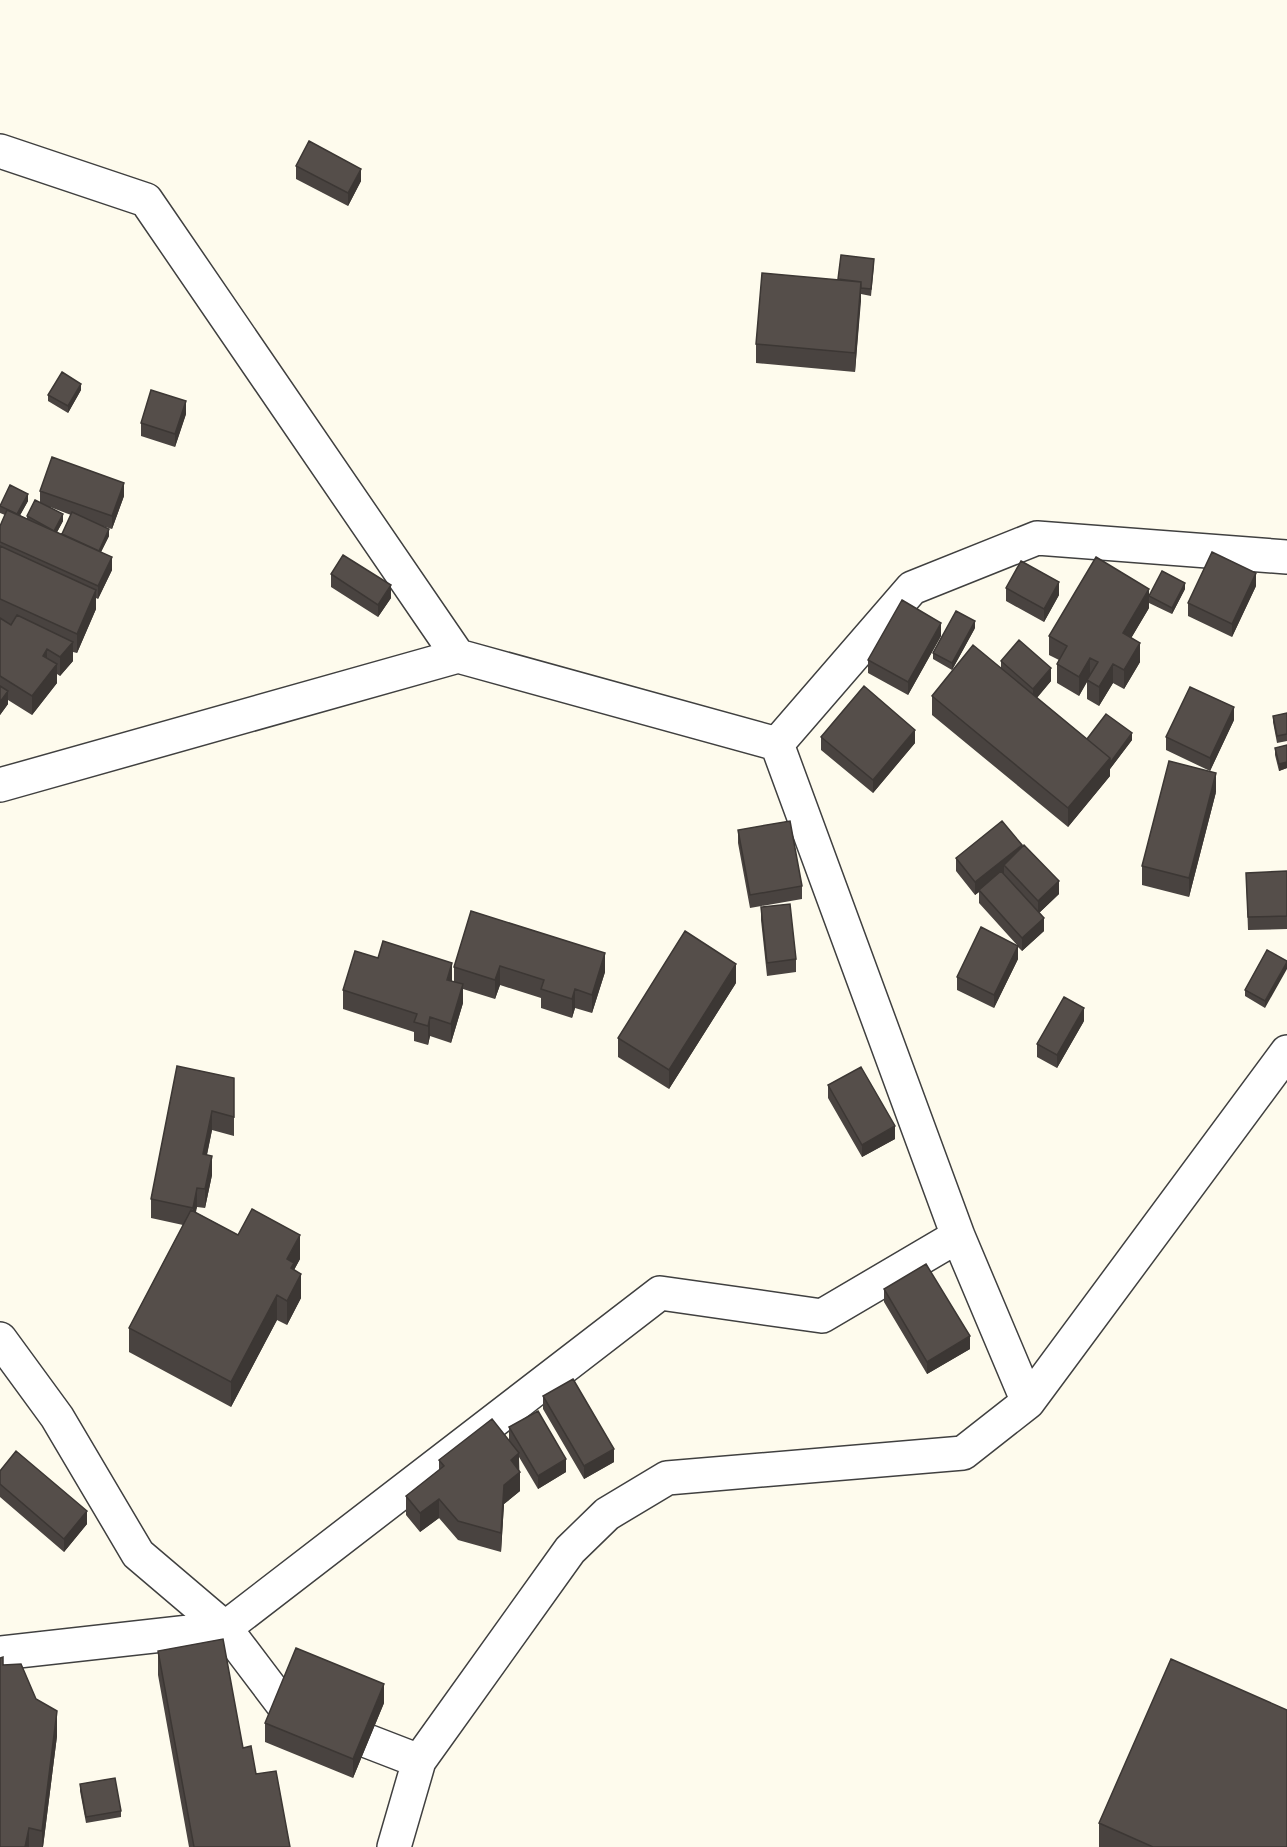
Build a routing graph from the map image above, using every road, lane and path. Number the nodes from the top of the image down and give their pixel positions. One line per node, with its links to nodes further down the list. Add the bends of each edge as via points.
1 (0, 151): 3 (street, via 146,200)
2 (1287, 557): 4 (street, via 1037,538 912,588)
3 (458, 656): 4 (street); 5 (street)
4 (777, 744): 7 (street)
5 (0, 786)
6 (1287, 1052): 9 (street)
7 (958, 1236): 9 (street); 10 (street, via 822,1316 660,1293)
8 (0, 1339): 10 (street, via 57,1417 138,1554)
9 (1028, 1402): 12 (street, via 963,1453 667,1478 607,1514 570,1550)
10 (225, 1628): 11 (street); 12 (street, via 287,1710)
11 (0, 1653)
12 (418, 1761): 13 (street)
13 (394, 1847)

